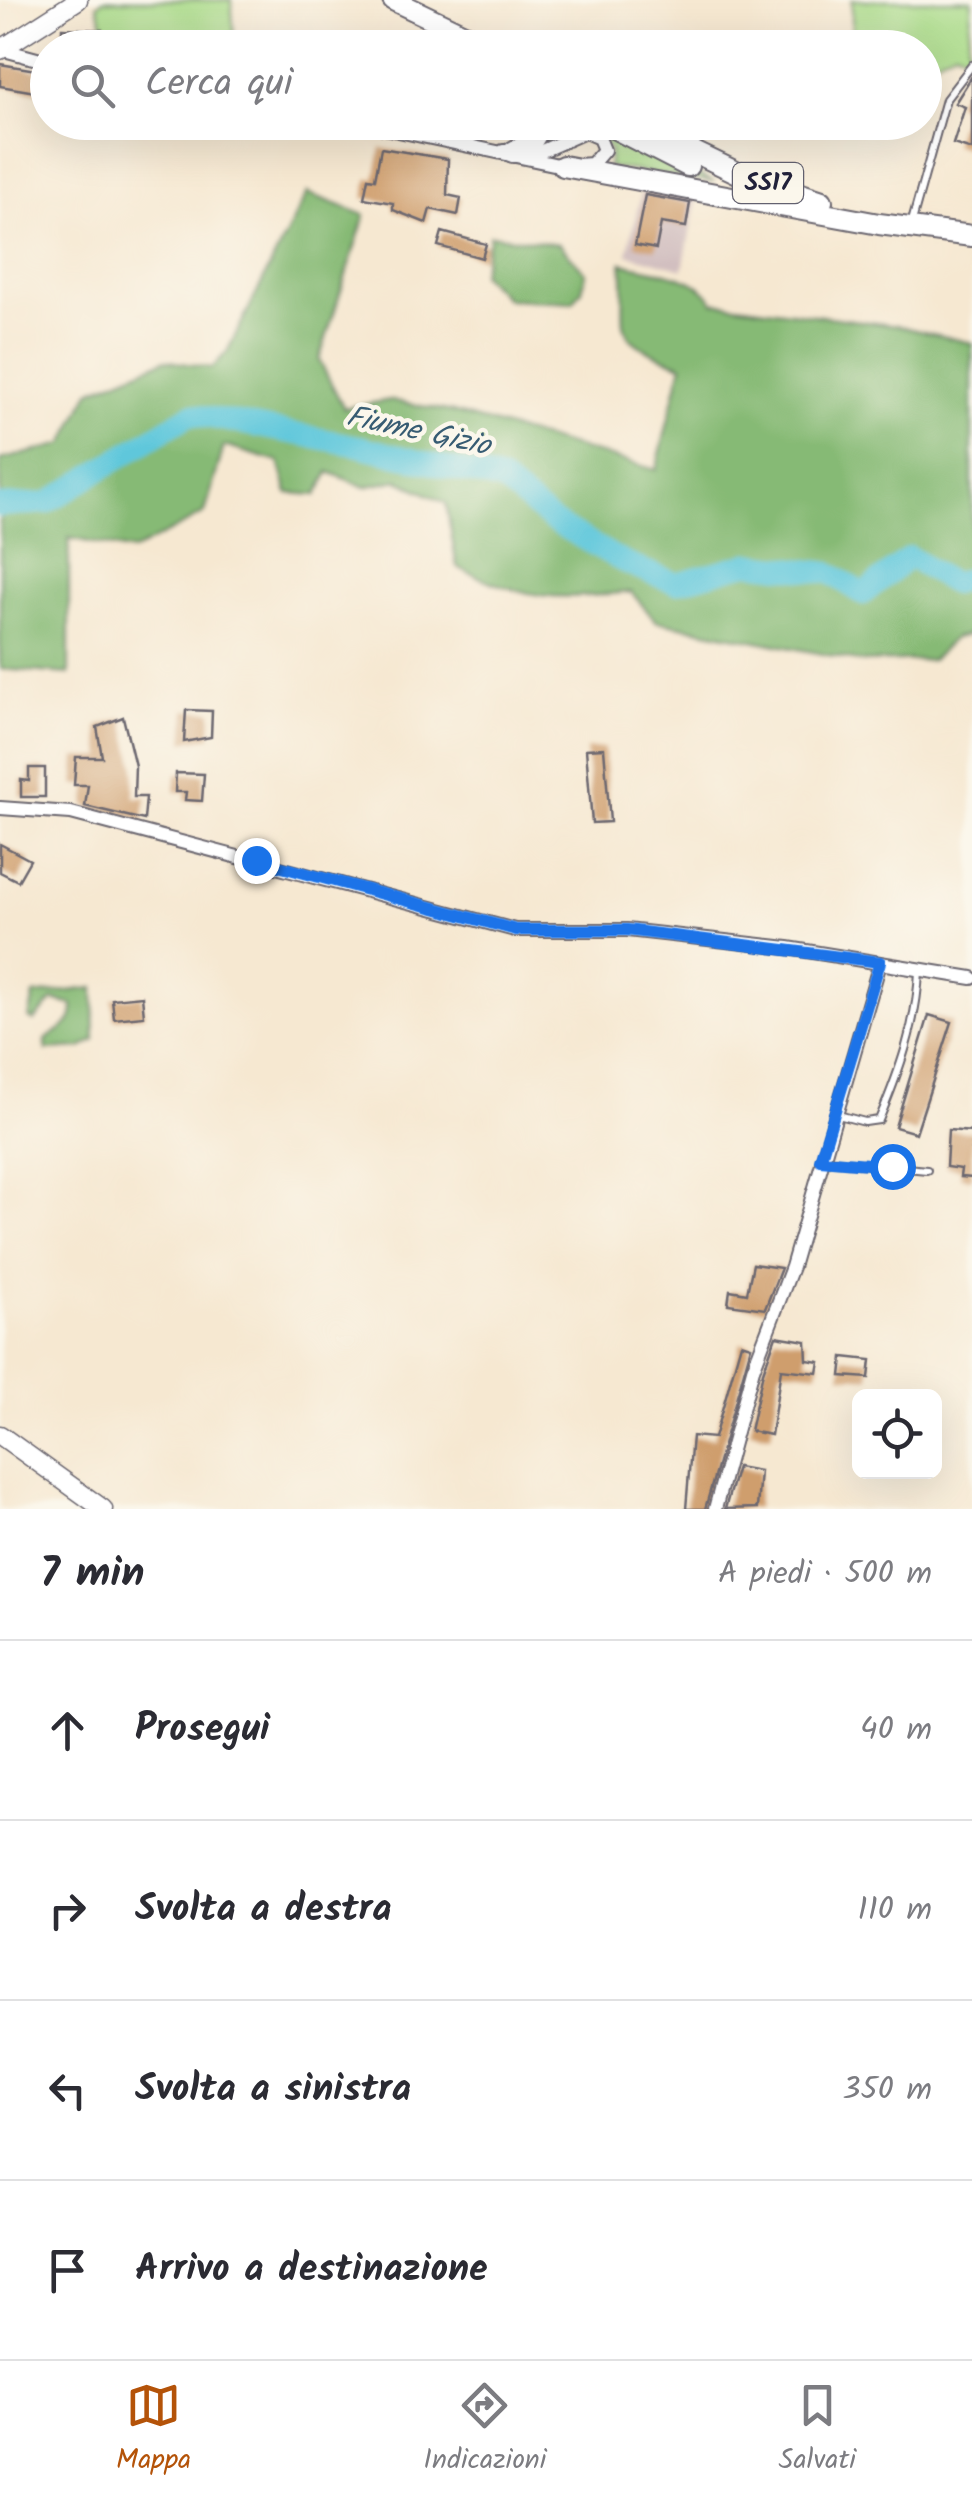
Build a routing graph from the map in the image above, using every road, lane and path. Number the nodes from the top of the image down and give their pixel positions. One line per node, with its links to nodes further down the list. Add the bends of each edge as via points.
1 (78, 0): 3 (main road)
2 (392, 0): 4 (main road); 5 (main road)
3 (36, 30)
4 (440, 30)
5 (455, 30)
6 (30, 34): 7 (main road)
7 (2, 50): 8 (street)
8 (30, 58)
9 (972, 65): 10 (lane)
10 (942, 114)
11 (447, 140): 18 (street)
12 (533, 140): 18 (main road)
13 (567, 140): 18 (street, via 542,151)
14 (599, 140): 19 (street, via 604,153 597,162)
15 (637, 140): 20 (main road, SS17, via 689,167)
16 (669, 140): 21 (main road, SS17, via 738,173)
17 (935, 140): 21 (lane)
18 (508, 152): 19 (street)
19 (563, 166): 20 (main road)
20 (802, 207): 21 (main road, SS17)
21 (911, 226): 22 (main road, SS17)
22 (972, 236)
23 (0, 808): 24 (street, via 71,813 516,930 627,930)
24 (880, 962): 25 (street); 27 (street)
25 (919, 969): 26 (street); 27 (lane, via 899,1072 879,1120)
26 (972, 978)
27 (834, 1114): 28 (street)
28 (820, 1160): 29 (lane); 32 (street)
29 (928, 1170)
30 (0, 1435): 31 (main road)
31 (103, 1509)
32 (715, 1509)

